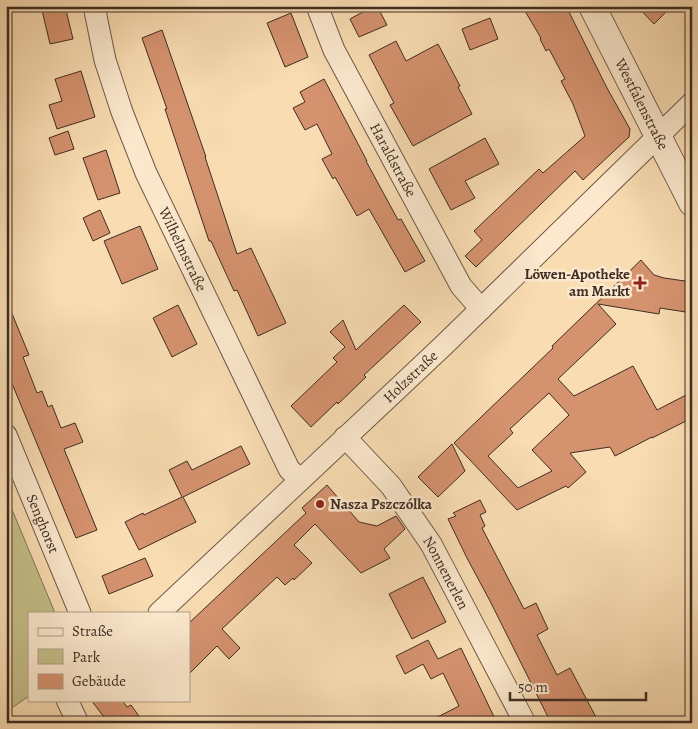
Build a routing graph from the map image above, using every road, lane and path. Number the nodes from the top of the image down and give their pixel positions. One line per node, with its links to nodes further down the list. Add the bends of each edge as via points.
1 (94, 6): 10 (street, Wilhelmstraße, via 105,60 146,173 289,469)
2 (317, 6): 7 (street, Haraldstraße, via 334,50 461,286)
3 (592, 6): 5 (street, Westfalenstraße)
4 (692, 104): 5 (street, Holzstraße)
5 (658, 136): 6 (street, Westfalenstraße); 7 (street, Holzstraße)
6 (692, 202)
7 (481, 308): 9 (street, Holzstraße)
8 (6, 435): 11 (street, Senghorst)
9 (345, 437): 10 (street, Holzstraße); 15 (street, Nonnenerlen, via 391,486 431,544)
10 (300, 480): 12 (street, Holzstraße)
11 (80, 612)
12 (160, 612)
13 (68, 702): 14 (street)
14 (78, 723)
15 (525, 723)

